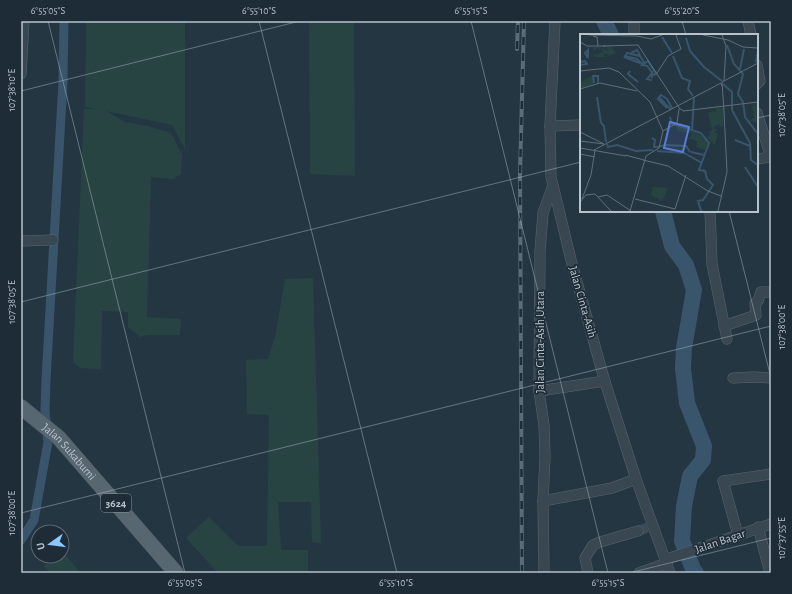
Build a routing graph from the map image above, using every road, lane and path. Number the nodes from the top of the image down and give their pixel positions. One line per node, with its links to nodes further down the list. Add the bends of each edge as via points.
1 (24, 21): 8 (street)
2 (555, 21): 12 (street, Jalan Cinta-Asih)
3 (634, 21): 5 (street)
4 (748, 21): 6 (street)
5 (634, 34)
6 (750, 34)
7 (758, 70): 9 (street)
8 (21, 74)
9 (758, 83)
10 (758, 116): 13 (street)
11 (580, 125): 12 (street)
12 (550, 126): 15 (street, Jalan Cinta-Asih, via 549,164)
13 (771, 157): 14 (street)
14 (758, 159)
15 (553, 185): 24 (street, Jalan Cinta-Asih); 25 (street, Jalan Cinta-Asih Utara, via 543,213 540,251)
16 (710, 212): 20 (street, via 712,264)
17 (53, 240): 18 (street)
18 (21, 241)
19 (771, 292): 20 (street, via 761,292 755,303 756,315)
20 (724, 326): 21 (street)
21 (727, 339)
22 (733, 378): 23 (street)
23 (771, 378)
24 (605, 381): 25 (street); 28 (street, Jalan Cinta-Asih)
25 (539, 392): 29 (street, Jalan Cinta-Asih Utara, via 544,424)
26 (21, 407): 35 (main road, Jalan Sukabumi / 3624, via 55,435)
27 (771, 474): 33 (street, via 723,481)
28 (636, 479): 29 (street, via 604,490); 34 (street, Jalan Cinta-Asih)
29 (543, 501): 36 (street, Jalan Cinta-Asih Utara)
30 (771, 524): 31 (street, Jalan Bagar)
31 (758, 527): 33 (street, Jalan Bagar); 39 (street)
32 (638, 531): 37 (street, via 594,545 585,558)
33 (738, 535): 34 (street, Jalan Bagar, via 685,553)
34 (669, 565): 38 (street, Jalan Bagar)
35 (176, 573)
36 (544, 573)
37 (588, 573)
38 (639, 573)
39 (770, 573)

